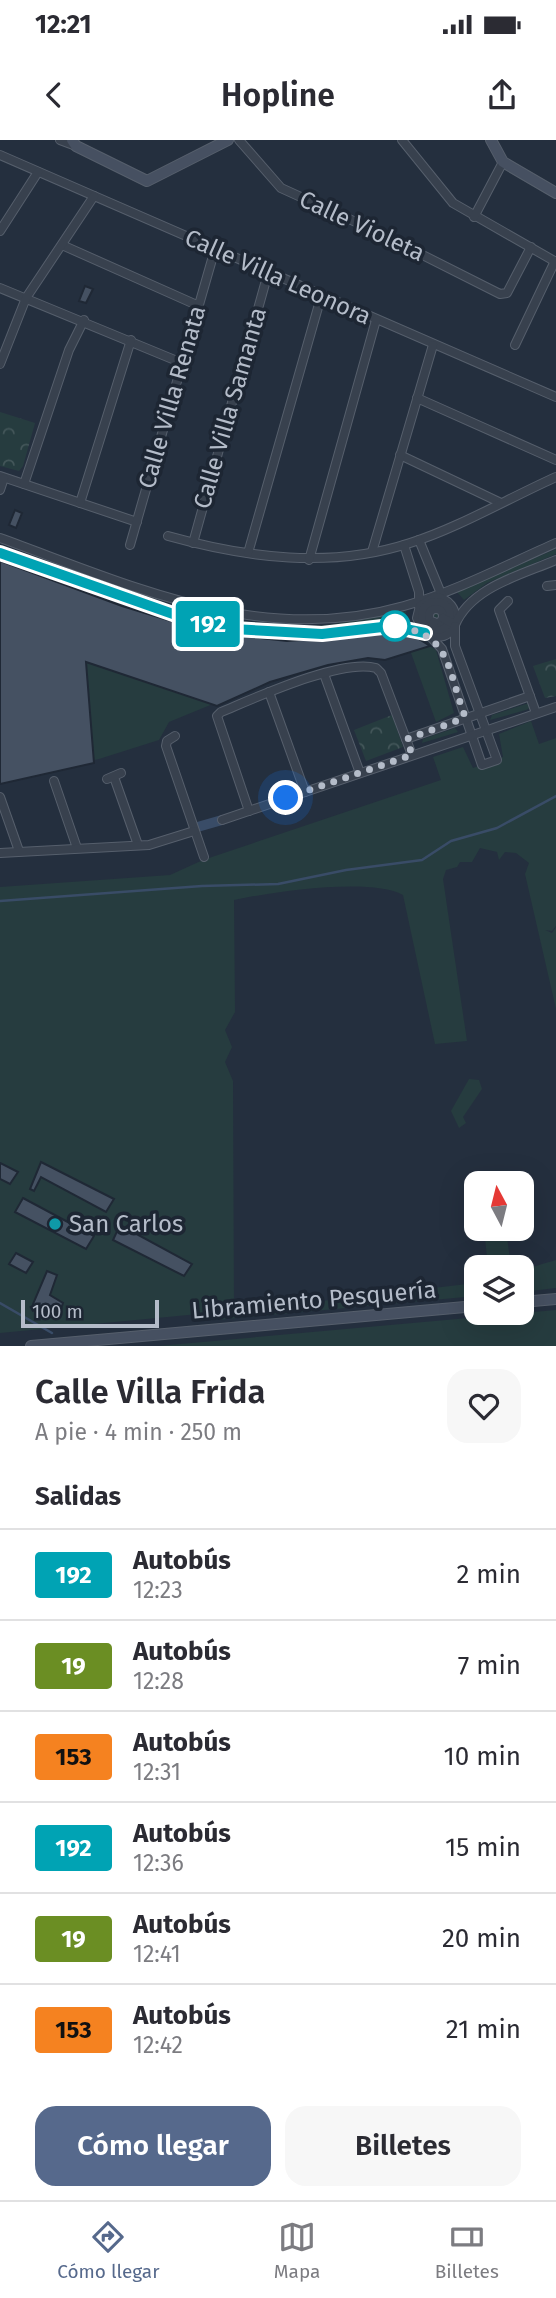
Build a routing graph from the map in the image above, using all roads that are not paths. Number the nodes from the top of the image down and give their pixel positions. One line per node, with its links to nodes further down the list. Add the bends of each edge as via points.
1 (60, 140): 6 (street)
2 (228, 140): 6 (main road, via 147,181)
3 (239, 140): 15 (street, Calle Violeta, via 281,188 500,294 507,293)
4 (402, 140): 12 (street, via 447,198)
5 (491, 140): 8 (main road)
6 (74, 142)
7 (0, 155): 9 (street, Calle Villa Leonora)
8 (503, 162): 10 (main road); 12 (street)
9 (38, 172): 11 (street, Calle Villa Leonora); 13 (street)
10 (556, 193)
11 (94, 196): 14 (street); 16 (street, Calle Villa Leonora)
12 (474, 217): 15 (street)
13 (0, 231)
14 (62, 245): 21 (street); 22 (street)
15 (531, 247): 17 (street)
16 (215, 250): 18 (street, Calle Villa Leonora); 22 (street, Calle Villa Renata)
17 (556, 262): 27 (street)
18 (268, 273): 20 (street, Calle Villa Leonora); 45 (street, Calle Villa Samanta)
19 (0, 288): 21 (street)
20 (321, 297): 24 (street, Calle Villa Leonora); 51 (street)
21 (26, 298): 23 (street); 28 (street)
22 (198, 306): 29 (street, Calle Villa Renata)
23 (84, 320): 25 (street); 37 (street, via 69,350)
24 (376, 320): 26 (street, Calle Villa Leonora); 52 (street)
25 (131, 340): 29 (street); 40 (street)
26 (433, 345): 31 (street, Calle Villa Leonora); 32 (street)
27 (515, 345)
28 (2, 350): 30 (street)
29 (182, 363): 41 (street, Calle Villa Renata)
30 (0, 364)
31 (556, 397)
32 (417, 398): 33 (street); 34 (street)
33 (400, 455): 39 (street); 49 (street)
34 (556, 460)
35 (2, 477): 37 (street); 38 (street)
36 (556, 477): 39 (street)
37 (24, 484): 40 (street)
38 (0, 490)
39 (499, 502): 44 (street)
40 (80, 503): 41 (street)
41 (137, 522): 47 (street, Calle Villa Renata)
42 (169, 536): 45 (street)
43 (0, 538): 55 (street, via 183,604 249,617)
44 (419, 540): 48 (street); 55 (street)
45 (193, 543): 51 (street)
46 (556, 543): 55 (street)
47 (130, 545)
48 (404, 545): 49 (street); 55 (street)
49 (372, 552): 52 (street)
50 (0, 553): 55 (street, via 190,620 233,629 322,634)
51 (248, 553): 52 (street)
52 (309, 560)
53 (556, 560): 55 (street, via 477,596 462,610)
54 (508, 601): 58 (street, via 499,610)
55 (436, 615): 61 (street, via 442,649); 61 (street, via 455,646)
56 (324, 674): 57 (street); 63 (street, via 369,666 379,670); 65 (street)
57 (269, 692): 68 (street); 70 (street, via 221,712 217,720)
58 (530, 696): 60 (street); 61 (street)
59 (556, 707): 60 (street)
60 (537, 713): 61 (street)
61 (475, 723): 63 (street); 64 (street)
62 (175, 736): 72 (street, via 166,746)
63 (407, 739): 64 (street)
64 (412, 755): 65 (street)
65 (360, 773): 68 (street)
66 (114, 776): 73 (street)
67 (54, 781): 74 (street)
68 (305, 792): 70 (street)
69 (0, 797): 75 (street)
70 (249, 811): 71 (street)
71 (222, 820)
72 (194, 831): 73 (street); 77 (street)
73 (138, 845): 74 (street)
74 (77, 848): 75 (street)
75 (19, 851): 76 (street)
76 (0, 853)
77 (204, 857)
78 (556, 1299): 79 (main road)
79 (534, 1301)
80 (464, 1307): 81 (main road, Libramiento Pesquería)
81 (31, 1346)

